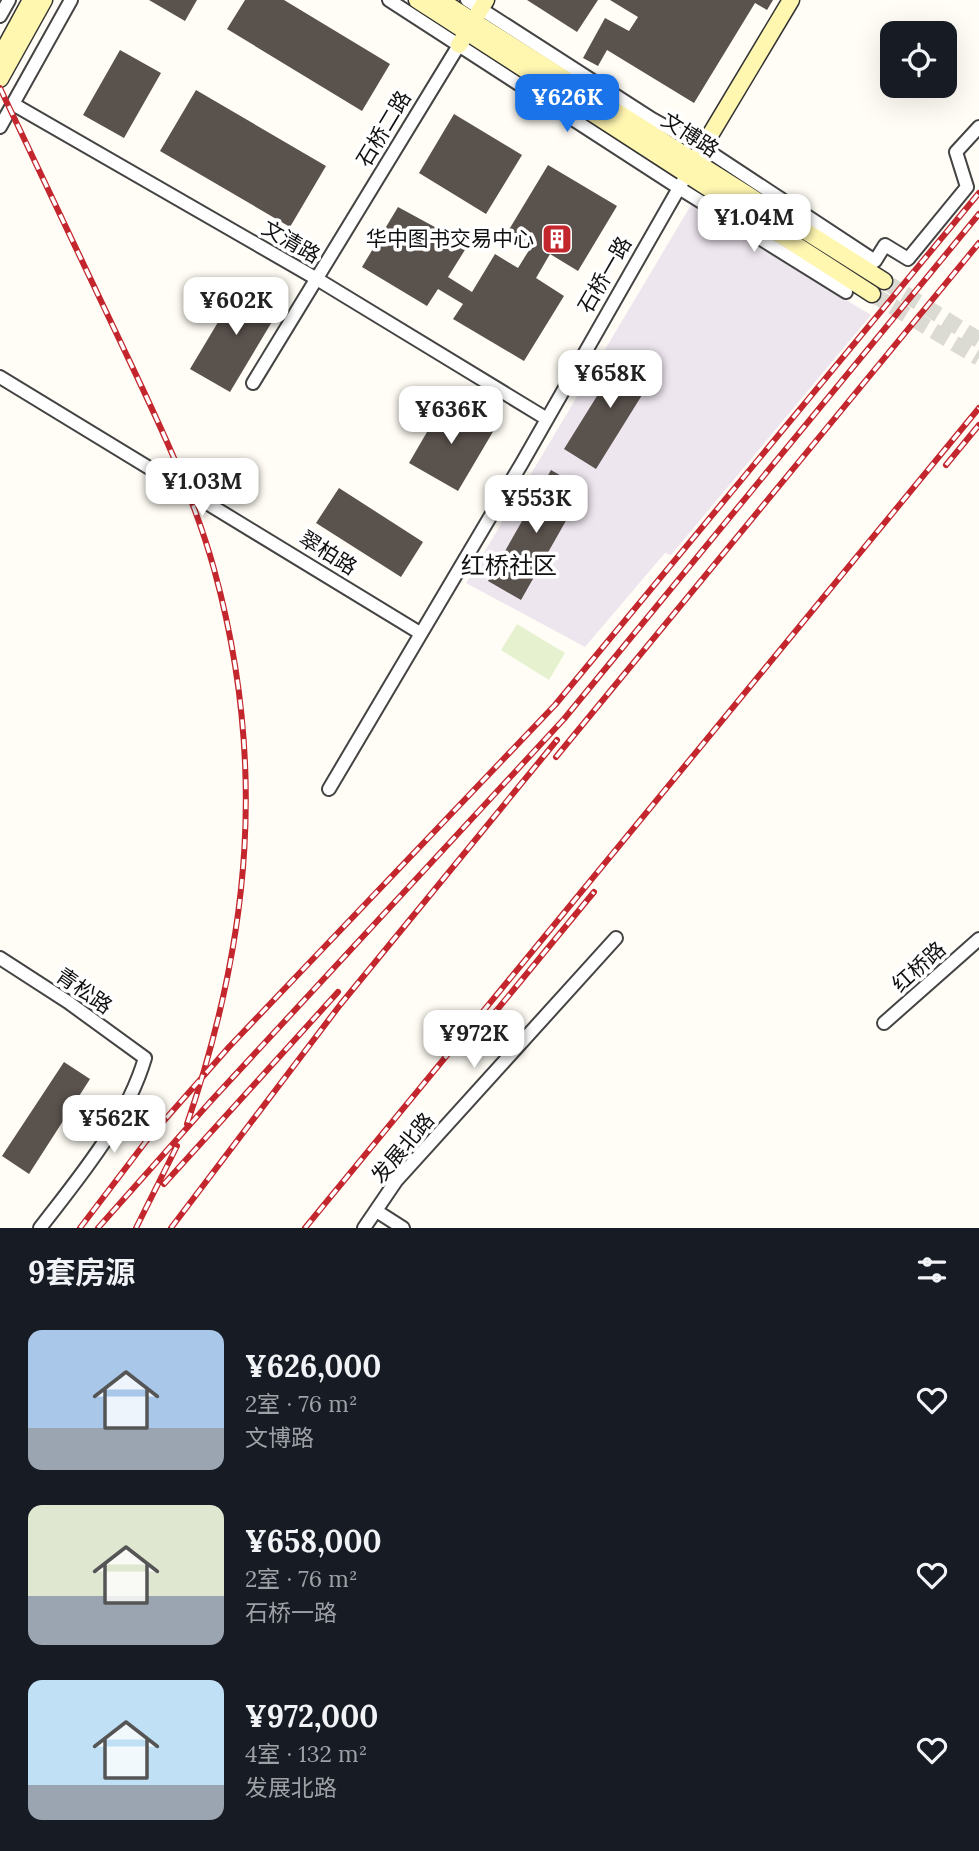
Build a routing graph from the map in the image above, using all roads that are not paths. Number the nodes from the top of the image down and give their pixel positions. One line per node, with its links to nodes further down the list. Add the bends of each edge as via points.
1 (9, 0): 10 (street)
2 (32, 0): 12 (main road)
3 (44, 0): 13 (main road)
4 (71, 0): 14 (street)
5 (389, 0): 11 (street)
6 (417, 0): 11 (main road, 文博路)
7 (440, 0): 11 (main road, 文博路)
8 (467, 0): 11 (street)
9 (791, 0): 17 (main road, 石桥一路)
10 (0, 16)
11 (473, 22): 17 (street); 18 (main road, 文博路); 19 (street, 石桥二路)
12 (0, 57)
13 (0, 79)
14 (13, 104): 15 (street); 19 (street, 文清路)
15 (0, 127)
16 (979, 127): 17 (street, via 956,152 967,187 908,259 885,245 875,261)
17 (702, 147): 18 (main road, 石桥一路)
18 (687, 175): 20 (main road, 文博路); 21 (street); 22 (main road); 25 (street, 石桥一路)
19 (317, 279): 24 (street, 石桥二路); 25 (street, 文清路)
20 (884, 281)
21 (846, 292)
22 (872, 294)
23 (0, 377): 26 (street, 翠柏路)
24 (253, 383)
25 (547, 419): 26 (street, 石桥一路)
26 (420, 633): 27 (street, 石桥一路)
27 (329, 789)
28 (616, 938): 32 (street, 发展北路, via 396,1181)
29 (979, 939): 31 (street, 红桥路)
30 (0, 958): 33 (street, 青松路, via 145,1058 116,1122)
31 (884, 1023)
32 (377, 1212): 34 (street, 发展北路); 35 (street)
33 (40, 1228)
34 (364, 1228)
35 (403, 1228)

